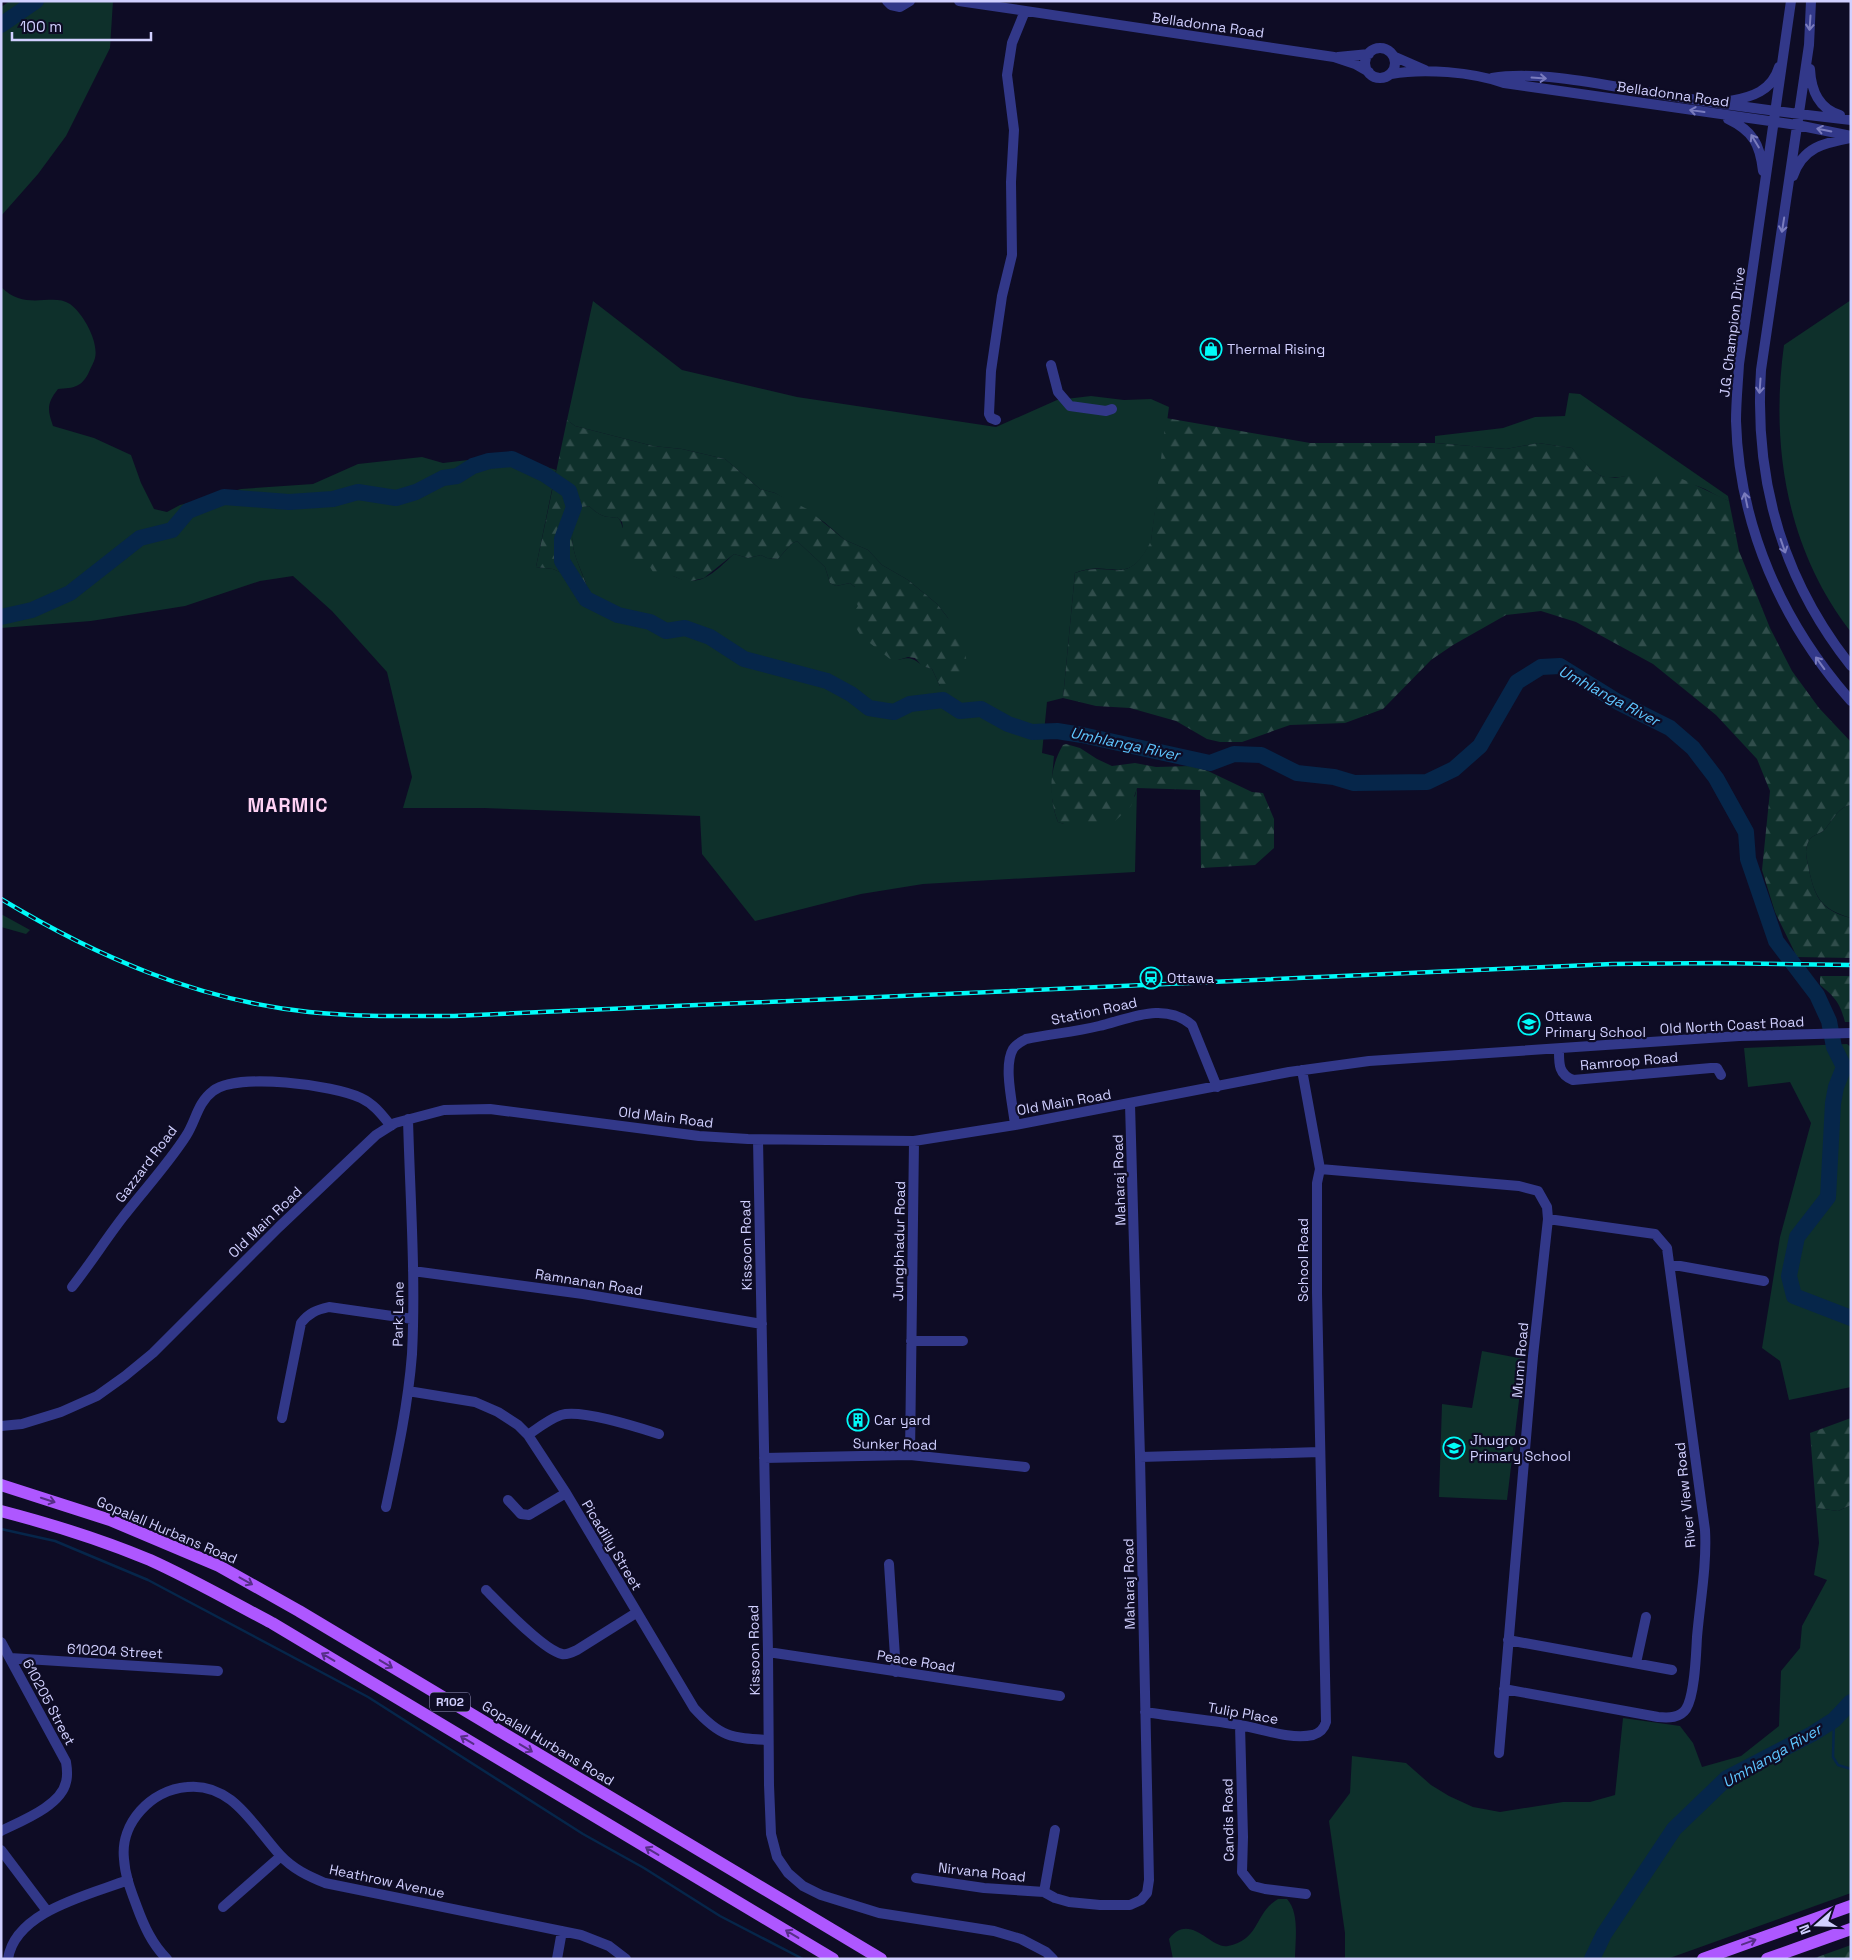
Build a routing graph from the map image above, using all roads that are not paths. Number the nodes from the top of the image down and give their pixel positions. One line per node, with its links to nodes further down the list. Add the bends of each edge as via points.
1 (887, 1): 5 (street, via 900,7)
2 (959, 1): 6 (street, Belladonna Road)
3 (1791, 1): 7 (street, J.G. Champion Drive)
4 (1812, 1): 8 (street, one-way to 8)
5 (912, 2)
6 (1025, 11): 11 (street, Belladonna Road); 27 (street, via 1012,43 1007,75 1014,130 1012,255 990,371 989,414)
7 (1786, 41): 16 (street, via 1772,82 1752,96); 17 (street, J.G. Champion Drive)
8 (1809, 45): 19 (street, via 1810,80 1816,97 1831,112); 20 (street)
9 (1369, 54): 10 (street, Belladonna Road, via 1381,48); 11 (street, Belladonna Road); 13 (street)
10 (1393, 56): 12 (street, Belladonna Road); 14 (street, via 1395,65)
11 (1334, 57): 13 (street, Belladonna Road)
12 (1426, 70): 14 (street, Belladonna Road); 15 (street, Belladonna Road)
13 (1368, 72): 14 (street, Belladonna Road, via 1377,78)
14 (1391, 74)
15 (1491, 78): 16 (street, Belladonna Road, one-way to 16, via 1505,76 1598,84); 18 (street, Belladonna Road, one-way to 15, via 1514,85)
16 (1722, 102): 17 (street, Belladonna Road)
17 (1776, 112): 20 (street, Belladonna Road); 21 (street, J.G. Champion Drive)
18 (1718, 114): 21 (street, Belladonna Road); 23 (street, one-way to 18, via 1757,141 1744,128)
19 (1851, 119): 20 (street, Belladonna Road)
20 (1798, 120): 21 (street, Belladonna Road); 22 (street, Belladonna Road, one-way to 20); 24 (street)
21 (1775, 123): 23 (street, J.G. Champion Drive)
22 (1851, 137): 24 (street, via 1819,145 1810,151 1795,170)
23 (1765, 187): 29 (street, J.G. Champion Drive, one-way to 23, via 1819,663 1785,608 1764,560 1744,488 1736,422 1739,364)
24 (1788, 191): 28 (street, one-way to 28, via 1762,370 1760,424 1764,474 1776,526 1799,584 1827,634)
25 (1051, 365): 26 (street, via 1058,392 1070,406)
26 (1112, 409)
27 (996, 420)
28 (1851, 666)
29 (1851, 700)
30 (1851, 1033): 31 (street, Old North Coast Road)
31 (1558, 1049): 32 (street, Old North Coast Road); 35 (street, Ramroop Road, via 1561,1071 1573,1080 1711,1068 1717,1068)
32 (1435, 1056): 33 (street, Old Main Road)
33 (1319, 1068): 34 (street, Old Main Road); 36 (street)
34 (1302, 1070): 36 (street, School Road); 37 (street, Old Main Road)
35 (1722, 1075)
36 (1304, 1084): 44 (street, School Road)
37 (1217, 1087): 38 (street, Old Main Road); 40 (street, Station Road, via 1192,1025 1165,1013 1136,1015 1099,1026 1026,1039 1016,1045 1009,1064)
38 (1130, 1104): 40 (street, Old Main Road); 61 (street, Maharaj Road)
39 (408, 1119): 41 (street, Old Main Road); 42 (street, Old Main Road, via 444,1110 490,1109 699,1136); 47 (street, Park Lane)
40 (1015, 1125): 43 (street, Old Main Road)
41 (391, 1126): 49 (street, Gazzard Road, via 374,1105 334,1089 279,1082 244,1083 213,1090 195,1114 187,1134); 56 (street, Old Main Road, via 348,1161 153,1353 125,1376 97,1396 61,1412 22,1424)
42 (758, 1140): 43 (street, Old Main Road); 51 (street, Kissoon Road)
43 (914, 1141): 52 (street, Jungbhadur Road)
44 (1320, 1168): 45 (street, Munn Road, via 1531,1188 1542,1197); 59 (street, School Road, via 1317,1183)
45 (1548, 1218): 46 (street, River View Road, via 1655,1234 1668,1248); 73 (street, Munn Road)
46 (1671, 1266): 48 (street); 81 (street, River View Road, via 1706,1530 1694,1675 1687,1708 1673,1717 1658,1717)
47 (412, 1270): 50 (street, Park Lane); 51 (street, Ramnanan Road)
48 (1764, 1281)
49 (72, 1287)
50 (413, 1319): 54 (street, Park Lane); 55 (street, via 329,1307 307,1315 300,1323)
51 (762, 1324): 62 (street, Kissoon Road)
52 (911, 1341): 53 (street); 60 (street, Jungbhadur Road)
53 (963, 1341)
54 (408, 1391): 58 (street, Picadilly Street, via 475,1402 498,1412); 67 (street, Park Lane)
55 (282, 1418)
56 (1, 1426)
57 (659, 1434): 58 (street, via 617,1421 564,1414)
58 (528, 1436): 65 (street, Picadilly Street)
59 (1320, 1452): 61 (street); 84 (street, School Road)
60 (910, 1455): 62 (street, Sunker Road); 63 (street, Sunker Road)
61 (1140, 1457): 83 (street, Maharaj Road)
62 (764, 1458): 75 (street, Kissoon Road)
63 (1025, 1467)
64 (1, 1485): 106 (main road, Gopalall Hurbans Road / R102, one-way to 106, via 110,1520 219,1566)
65 (566, 1493): 66 (street, via 528,1515 522,1514); 71 (street, Picadilly Street)
66 (508, 1500)
67 (386, 1507)
68 (1, 1511): 105 (main road, R102, one-way to 68, via 247,1610 150,1561 101,1541)
69 (889, 1564): 80 (street)
70 (486, 1590): 71 (street, via 535,1636 562,1654 577,1650)
71 (636, 1613): 86 (street, Picadilly Street, via 694,1708 707,1723 736,1738)
72 (1646, 1617): 77 (street)
73 (1508, 1640): 77 (street); 81 (street, Munn Road)
74 (1, 1642): 76 (street, 610205 Street)
75 (768, 1652): 80 (street, Peace Road); 86 (street, Kissoon Road)
76 (10, 1658): 78 (street, 610204 Street); 89 (street, 610205 Street, via 66,1762 67,1772 66,1783 58,1798 39,1812)
77 (1636, 1663): 79 (street)
78 (218, 1670)
79 (1672, 1670)
80 (896, 1672): 82 (street, Peace Road)
81 (1504, 1690): 87 (street, Munn Road)
82 (1060, 1696)
83 (1144, 1712): 85 (street, Tulip Place); 94 (street, Maharaj Road, via 1149,1817 1147,1893 1141,1900 1130,1904 1100,1905 1069,1902)
84 (1327, 1717): 85 (street, Tulip Place, via 1322,1730 1305,1736)
85 (1240, 1725): 95 (street, Candis Road, via 1242,1872 1253,1886)
86 (768, 1740): 107 (street, Kissoon Road, via 771,1834 778,1858 788,1873 803,1886 879,1913 994,1931 1021,1939)
87 (1499, 1752)
88 (1055, 1830): 94 (street)
89 (1, 1831)
90 (1, 1850): 98 (street)
91 (281, 1856): 93 (street, Heathrow Avenue, via 243,1812 222,1794 205,1787 186,1787 160,1796 140,1809 125,1840); 97 (street); 100 (street, Heathrow Avenue, via 300,1872 325,1883)
92 (916, 1878): 94 (street, Nirvana Road, via 984,1888)
93 (128, 1880): 98 (street); 102 (street, Heathrow Avenue, via 150,1939)
94 (1044, 1892)
95 (1306, 1894)
96 (1851, 1906): 108 (main road, one-way to 96)
97 (223, 1907)
98 (47, 1911): 101 (street, via 21,1931)
99 (1851, 1929): 109 (main road)
100 (562, 1931): 103 (street); 104 (street, Heathrow Avenue, via 609,1946)
101 (8, 1959)
102 (167, 1959)
103 (557, 1959)
104 (626, 1959)
105 (833, 1959)
106 (880, 1959)
107 (1053, 1959)
108 (1703, 1959)
109 (1768, 1959)

